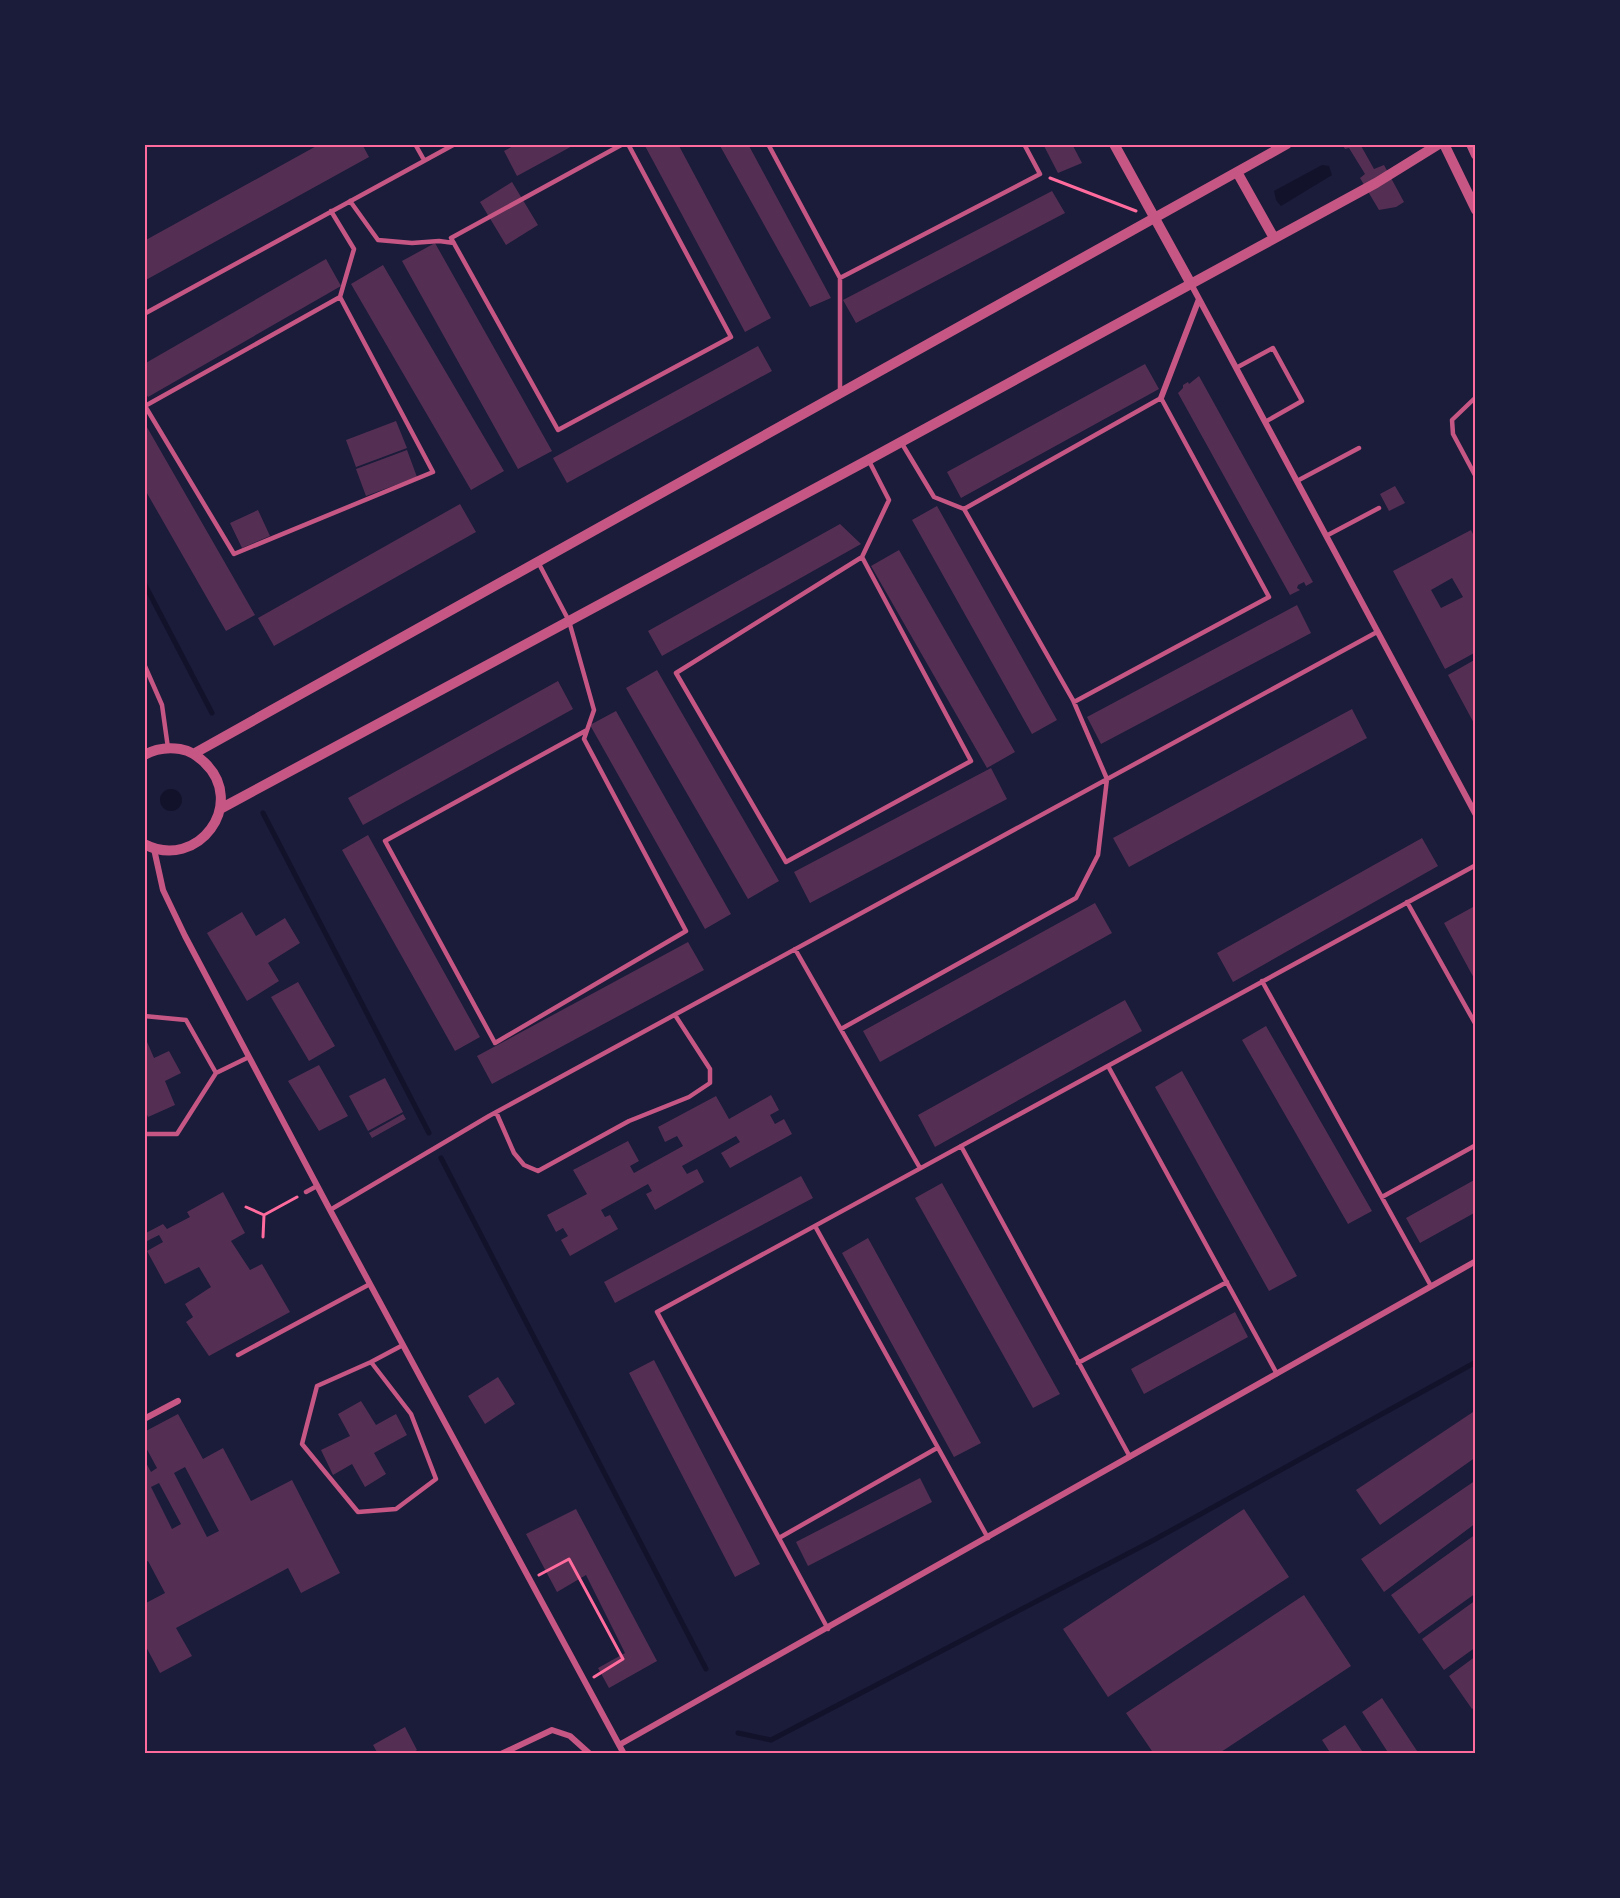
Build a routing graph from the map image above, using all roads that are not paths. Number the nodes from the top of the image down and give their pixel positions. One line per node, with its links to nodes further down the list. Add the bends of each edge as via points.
1 (415, 144): 13 (lane)
2 (455, 144): 13 (lane)
3 (623, 144): 20 (lane, via 451,238)
4 (628, 144): 20 (lane, via 731,337 558,430)
5 (768, 144): 21 (lane)
6 (1024, 144): 21 (lane, via 1040,174)
7 (1114, 144): 18 (street)
8 (1287, 144): 14 (street)
9 (1438, 144): 19 (street, via 1376,183)
10 (1444, 144): 16 (street)
11 (1471, 144): 12 (street)
12 (1476, 155)
13 (424, 160): 15 (lane)
14 (1237, 172): 18 (street); 19 (street)
15 (350, 201): 17 (lane); 20 (lane, via 378,240)
16 (1475, 206)
17 (331, 211): 23 (lane, via 354,249); 25 (lane)
18 (1154, 219): 22 (street); 27 (street)
19 (1274, 238): 22 (street)
20 (454, 243)
21 (840, 278): 27 (lane)
22 (1191, 284): 24 (street); 32 (street)
23 (340, 297): 30 (lane); 30 (lane, via 433,472 234,554)
24 (1199, 299): 26 (street); 29 (street)
25 (144, 314)
26 (1236, 368): 31 (street); 31 (lane, via 1273,348 1302,401)
27 (840, 394): 41 (street)
28 (1476, 397): 35 (lane, via 1452,420 1453,434)
29 (1161, 398): 38 (lane); 45 (lane, via 1269,597 1074,702)
30 (144, 406)
31 (1265, 422): 36 (street)
32 (901, 442): 34 (street); 38 (lane, via 934,497)
33 (1359, 448): 36 (lane)
34 (868, 460): 40 (lane, via 889,500); 42 (street)
35 (1476, 477)
36 (1297, 481): 39 (street)
37 (1379, 508): 39 (lane)
38 (964, 509): 45 (lane)
39 (1326, 536): 43 (street)
40 (862, 557): 40 (lane, via 971,761 786,862 676,673)
41 (538, 562): 42 (lane); 48 (street)
42 (569, 621): 46 (lane, via 594,710); 51 (street)
43 (1377, 632): 50 (lane); 52 (street)
44 (144, 664): 47 (lane, via 162,705)
45 (1071, 696): 50 (lane)
46 (587, 730): 46 (lane, via 584,739 686,931 495,1043 386,842)
47 (168, 748): 48 (street); 49 (street)
48 (195, 753): 51 (street, via 217,780)
49 (144, 755)
50 (1107, 779): 56 (lane); 61 (lane, via 1098,855 1076,898)
51 (220, 809): 53 (street, via 204,838 189,848 173,851)
52 (1476, 815)
53 (149, 846): 62 (street, via 163,890)
54 (1476, 865): 55 (lane)
55 (1407, 902): 57 (lane); 60 (lane)
56 (795, 950): 58 (lane); 61 (lane)
57 (1262, 981): 63 (lane); 72 (lane)
58 (675, 1015): 65 (lane); 65 (lane, via 710,1070 710,1083 689,1097 629,1121 538,1171 524,1165 514,1153)
59 (144, 1016): 64 (lane, via 186,1020)
60 (1476, 1025)
61 (841, 1029): 69 (lane)
62 (249, 1057): 64 (lane); 70 (street)
63 (1108, 1066): 68 (lane); 76 (lane)
64 (216, 1073): 66 (lane, via 177,1134)
65 (496, 1112): 73 (lane)
66 (144, 1134)
67 (1476, 1145): 72 (lane)
68 (961, 1146): 69 (lane); 82 (lane)
69 (920, 1168): 74 (lane)
70 (317, 1186): 71 (lane); 73 (street)
71 (306, 1192)
72 (1382, 1197): 78 (lane)
73 (330, 1210): 77 (street)
74 (815, 1226): 86 (lane); 88 (lane, via 657,1312)
75 (1476, 1261): 78 (street)
76 (1227, 1282): 82 (lane); 83 (lane)
77 (370, 1284): 79 (street); 80 (lane)
78 (1431, 1286): 83 (street)
79 (403, 1345): 81 (lane); 91 (street)
80 (238, 1355)
81 (371, 1362): 81 (lane, via 411,1414 436,1479 396,1509 358,1512 302,1444 317,1386)
82 (1078, 1363): 87 (lane)
83 (1277, 1374): 87 (street)
84 (178, 1401): 85 (street)
85 (144, 1419)
86 (937, 1449): 88 (lane); 89 (lane)
87 (1130, 1458): 89 (street)
88 (779, 1538): 90 (lane)
89 (988, 1538): 90 (street)
90 (828, 1629): 91 (street)
91 (619, 1745): 94 (street)
92 (501, 1754): 93 (street, via 552,1730 570,1736)
93 (590, 1754)
94 (624, 1754)

